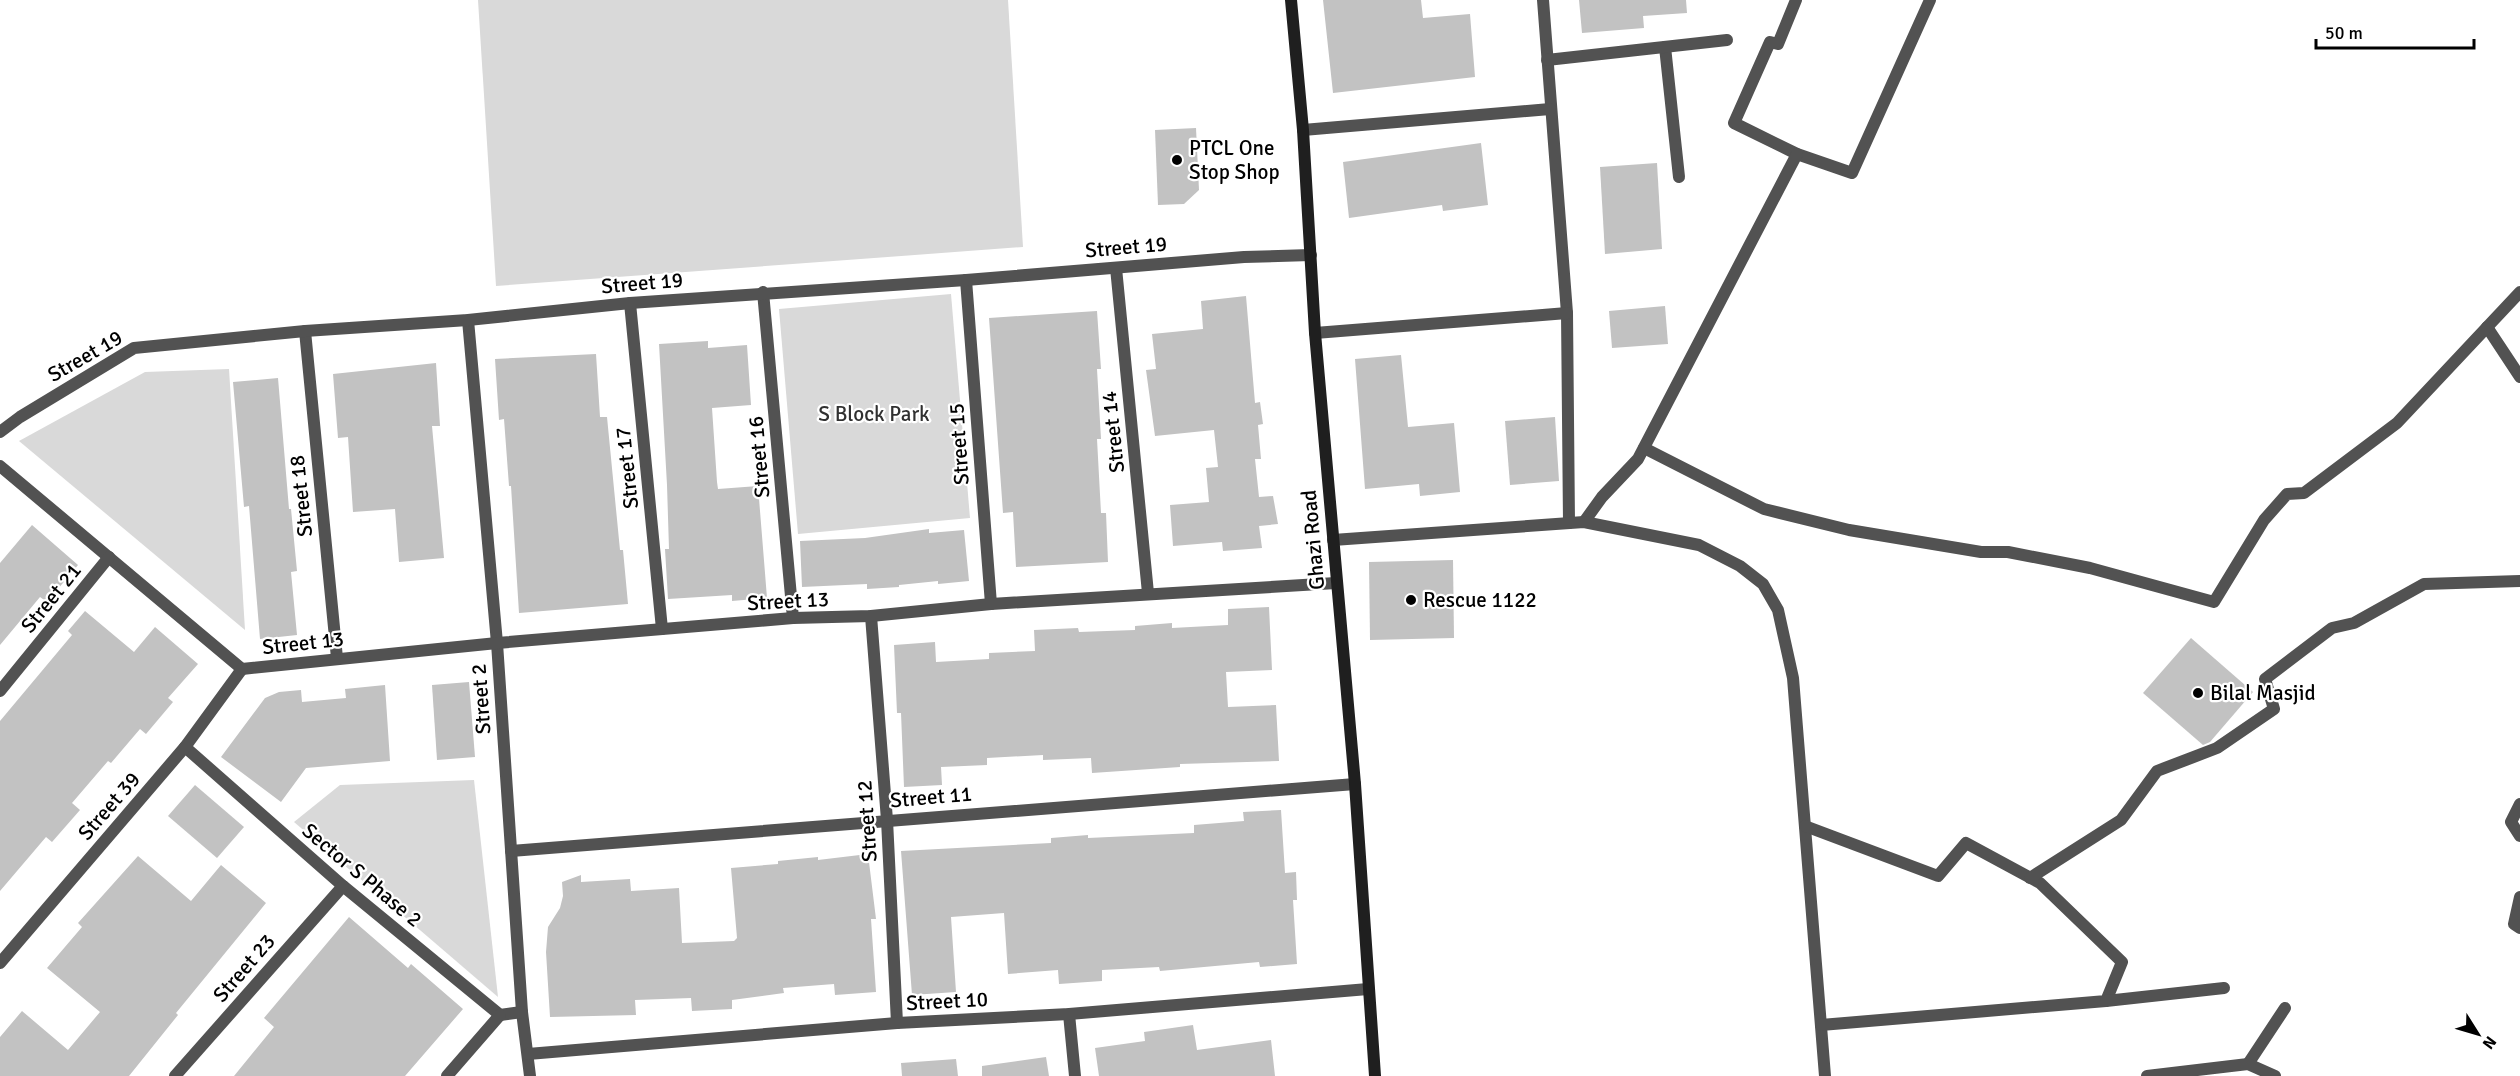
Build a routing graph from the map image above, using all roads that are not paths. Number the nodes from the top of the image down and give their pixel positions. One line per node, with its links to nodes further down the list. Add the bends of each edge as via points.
1 (1291, 0): 9 (main road, Ghazi Road)
2 (1543, 0): 7 (street)
3 (1796, 0): 10 (street, via 1778,44 1770,42 1734,123)
4 (1930, 0): 10 (street, via 1852,173)
5 (1726, 40): 6 (street)
6 (1665, 47): 7 (street); 11 (street)
7 (1547, 60): 8 (street)
8 (1550, 109): 9 (street); 18 (street)
9 (1303, 130): 12 (main road, Ghazi Road)
10 (1797, 154): 25 (street)
11 (1679, 177)
12 (1311, 255): 13 (street, Street 19); 22 (main road, Ghazi Road)
13 (1116, 268): 14 (street, Street 19); 33 (street, Street 14)
14 (966, 280): 15 (street, Street 19); 34 (street, Street 15)
15 (764, 292): 17 (street, Street 19); 36 (street, Street 16)
16 (2520, 292): 20 (street)
17 (630, 303): 19 (street, Street 19); 37 (street, Street 17)
18 (1567, 313): 22 (street); 28 (street)
19 (468, 320): 21 (street, Street 19); 38 (street, Street 2)
20 (2487, 327): 23 (street); 25 (street, via 2397,423 2304,494 2287,494 2264,520 2214,602 2090,568 2008,552 1981,552 1849,530 1764,509)
21 (305, 331): 24 (street, Street 19, via 134,348); 39 (street, Street 18)
22 (1315, 333): 29 (main road, Ghazi Road)
23 (2520, 376)
24 (0, 432)
25 (1644, 448): 27 (street)
26 (0, 466): 30 (street)
27 (1584, 522): 28 (street); 46 (street, via 1699,545 1740,566 1763,584 1778,610 1793,678)
28 (1569, 523): 29 (street)
29 (1334, 540): 32 (main road, Ghazi Road)
30 (109, 557): 40 (street); 41 (street, Street 21)
31 (2520, 581): 49 (street, via 2424,585 2354,623 2332,627 2265,679 2274,709 2217,748 2157,771 2121,820)
32 (1336, 583): 33 (street, Street 13); 43 (main road, Ghazi Road)
33 (1148, 593): 34 (street, Street 13)
34 (991, 604): 35 (street, Street 13)
35 (871, 616): 36 (street, Street 13); 45 (street, Street 12)
36 (794, 618): 37 (street, Street 13)
37 (662, 629): 38 (street, Street 13)
38 (497, 643): 39 (street, Street 13); 48 (street, Street 2)
39 (337, 658): 40 (street, Street 13)
40 (242, 669): 42 (street, Street 39)
41 (0, 691)
42 (185, 747): 50 (street, Sector S Phase 2); 53 (street, Street 39)
43 (1354, 784): 45 (street, Street 11); 55 (main road, Ghazi Road)
44 (2520, 804): 47 (street, via 2511,822)
45 (887, 820): 48 (street, Street 11); 61 (street, Street 12)
46 (1805, 826): 49 (street, via 1938,876 1966,843); 62 (street)
47 (2520, 836)
48 (510, 851): 58 (street, Street 2)
49 (2030, 878): 56 (street, via 2040,883 2122,962)
50 (343, 886): 60 (street, Sector S Phase 2); 65 (street, Street 23)
51 (2520, 897): 52 (street, via 2514,924)
52 (2520, 928)
53 (0, 963)
54 (2224, 988): 56 (street)
55 (1368, 989): 59 (street, Street 10); 69 (main road, Ghazi Road)
56 (2106, 1002): 62 (street)
57 (2285, 1008): 64 (street)
58 (522, 1012): 60 (street); 63 (street, Street 2)
59 (1069, 1014): 61 (street, Street 10); 68 (street)
60 (500, 1015): 66 (street)
61 (897, 1023): 63 (street, Street 10)
62 (1821, 1025): 70 (street)
63 (528, 1054): 67 (street, Street 2)
64 (2248, 1064): 71 (street); 72 (street)
65 (175, 1076)
66 (447, 1076)
67 (530, 1076)
68 (1075, 1076)
69 (1375, 1076)
70 (1825, 1076)
71 (2147, 1076)
72 (2275, 1076)

